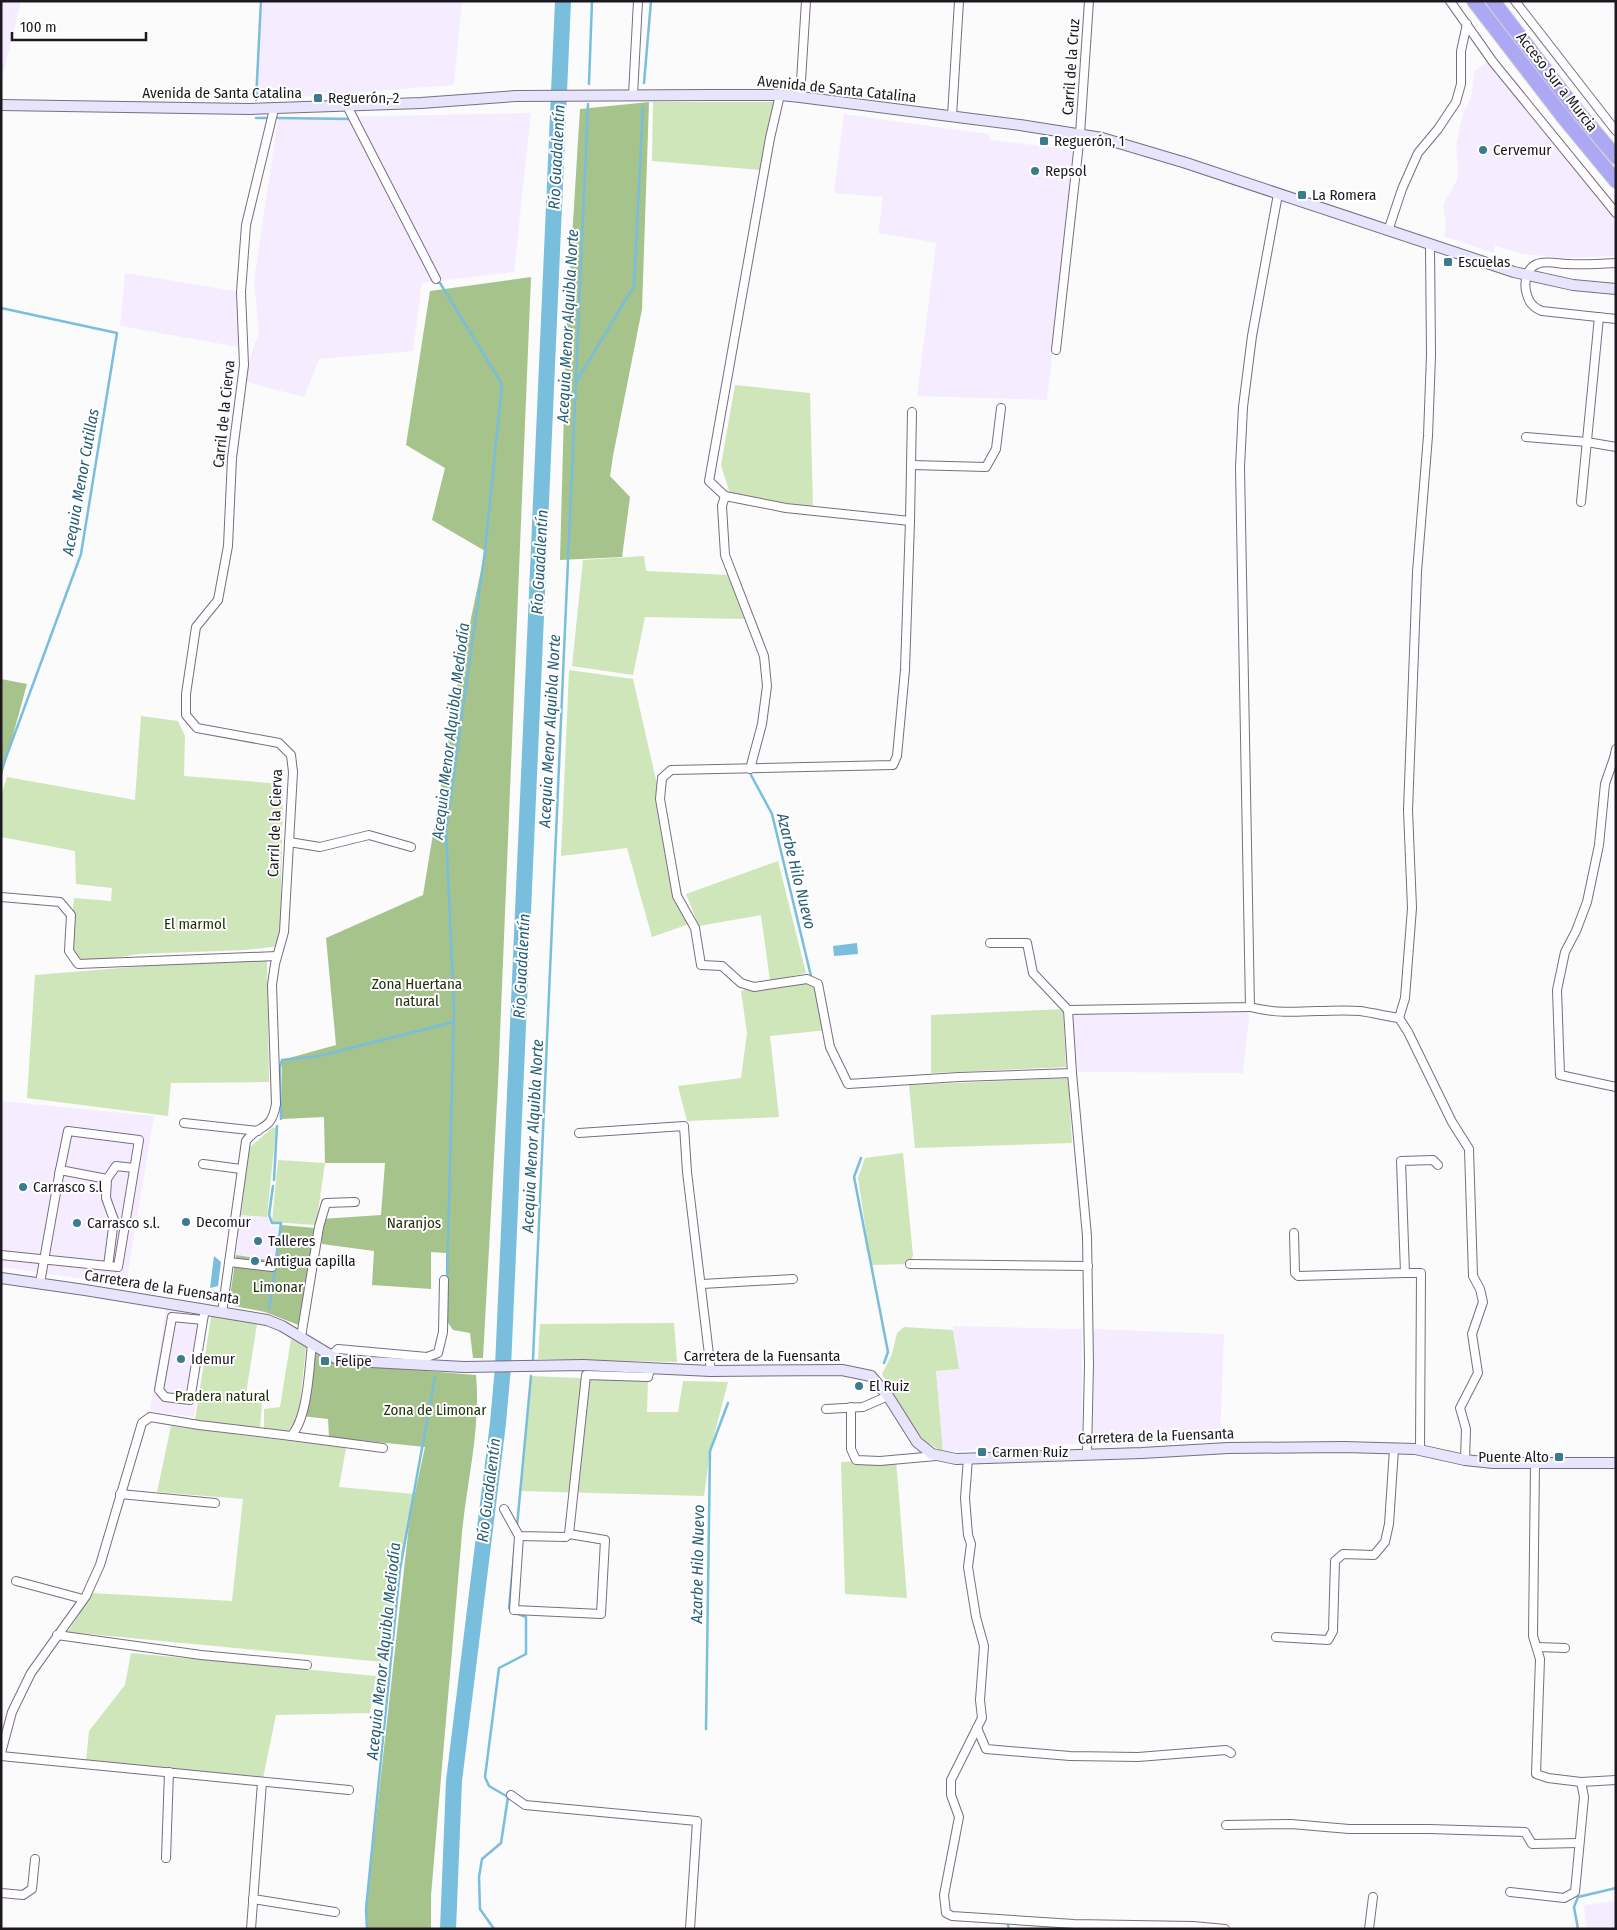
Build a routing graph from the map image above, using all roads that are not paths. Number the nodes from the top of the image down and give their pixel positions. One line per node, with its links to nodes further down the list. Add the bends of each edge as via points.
1 (638, 1): 10 (street)
2 (806, 1): 12 (street)
3 (960, 1): 16 (street)
4 (1089, 1): 18 (street, Carril de la Cruz)
5 (1450, 1): 9 (street)
6 (1474, 1): 20 (highway, Acceso Sur a Murcia)
7 (1493, 1): 19 (highway, Acceso Sur a Murcia)
8 (1515, 1): 17 (street)
9 (1467, 24): 22 (street, via 1493,62); 23 (street, via 1456,102 1418,153)
10 (633, 95): 11 (main road, Avenida de Santa Catalina); 14 (main road, Avenida de Santa Catalina)
11 (780, 95): 12 (main road, Avenida de Santa Catalina); 38 (street, via 709,481)
12 (800, 97): 16 (main road, Avenida de Santa Catalina)
13 (1, 105): 15 (main road, Avenida de Santa Catalina)
14 (347, 106): 15 (main road, Avenida de Santa Catalina); 27 (street)
15 (274, 109): 43 (street, Carril de la Cierva, via 246,225 241,292 244,365 232,458 228,546 218,600 196,628 186,715 196,728 278,742 291,755)
16 (952, 116): 18 (main road, Avenida de Santa Catalina)
17 (1616, 131)
18 (1080, 134): 21 (main road, Avenida de Santa Catalina, via 1138,148); 31 (street, Carril de la Cruz)
19 (1616, 157)
20 (1616, 182)
21 (1278, 194): 23 (main road, Avenida de Santa Catalina); 48 (street, via 1251,345 1243,407 1241,459)
22 (1616, 213)
23 (1388, 231): 24 (main road, Avenida de Santa Catalina)
24 (1430, 245): 26 (main road, Avenida de Santa Catalina); 50 (street, via 1428,436 1417,572 1408,810 1412,908 1406,998)
25 (1616, 264): 26 (street, via 1544,262 1532,268)
26 (1526, 276): 28 (main road, Avenida de Santa Catalina); 29 (street, via 1525,289 1534,308)
27 (436, 279)
28 (1616, 289)
29 (1599, 317): 30 (street); 35 (street)
30 (1616, 319)
31 (1056, 350)
32 (1001, 408): 37 (street, via 996,449 986,467)
33 (912, 412): 37 (street)
34 (1526, 438): 35 (street)
35 (1587, 442): 36 (street); 39 (street)
36 (1616, 447)
37 (911, 465): 40 (street)
38 (725, 496): 40 (street, via 786,508); 42 (street, via 722,506 726,555 764,656 767,686 762,724)
39 (1581, 502)
40 (910, 521): 42 (street, via 906,670 898,756 893,765)
41 (1616, 748): 52 (street, via 1605,784 1599,845 1587,902 1565,952 1557,990 1560,1075)
42 (750, 769): 51 (street, via 671,770 662,778 660,798 677,896 695,928 702,965 722,966 741,983 754,987 807,979 818,984 830,1047 848,1084)
43 (289, 842): 44 (street, via 320,847 369,835); 47 (street, Carril de la Cierva, via 284,932)
44 (411, 848)
45 (1, 897): 47 (street, via 60,902 70,914 69,952 78,964)
46 (990, 943): 49 (street, via 1027,943 1033,973)
47 (277, 956): 54 (street, Carril de la Cierva, via 272,985 276,1104 274,1116)
48 (1250, 1007): 49 (street); 50 (street, via 1301,1013 1359,1011)
49 (1068, 1010): 51 (street)
50 (1398, 1018): 93 (street, via 1469,1149 1473,1276 1483,1302 1472,1334 1478,1373 1460,1408 1466,1429)
51 (1072, 1073): 68 (street)
52 (1616, 1087)
53 (184, 1123): 54 (street)
54 (258, 1131): 59 (street, Carril de la Cierva, via 246,1142)
55 (579, 1133): 75 (street, via 684,1126)
56 (203, 1164): 59 (street)
57 (1438, 1165): 70 (street, via 1433,1160 1401,1161)
58 (134, 1168): 60 (street, via 116,1166); 64 (street, via 139,1140 68,1131); 67 (street, via 118,1267)
59 (241, 1169): 65 (street, Carril de la Cierva)
60 (107, 1179): 64 (street, via 60,1170); 67 (street, via 106,1198 114,1220)
61 (355, 1202): 78 (street, via 326,1203)
62 (1294, 1233): 70 (street, via 1295,1272 1298,1276)
63 (1, 1255): 64 (street)
64 (44, 1260): 67 (street); 74 (street)
65 (228, 1262): 69 (street); 76 (street, Carril de la Cierva)
66 (910, 1264): 68 (street)
67 (108, 1266)
68 (1088, 1266): 90 (street)
69 (272, 1267)
70 (1405, 1272): 89 (street, via 1420,1273)
71 (1, 1278): 74 (main road, Carretera de la Fuensanta)
72 (793, 1279): 75 (street)
73 (444, 1280): 80 (street, via 443,1332 438,1353 428,1357 338,1349)
74 (40, 1284): 77 (main road, Carretera de la Fuensanta)
75 (702, 1284): 82 (street)
76 (222, 1313): 77 (main road, Carretera de la Fuensanta); 78 (main road, Carretera de la Fuensanta, via 267,1320)
77 (204, 1315): 77 (street, via 190,1400 165,1397 159,1390 172,1317)
78 (301, 1337): 79 (main road, Carretera de la Fuensanta)
79 (312, 1344): 80 (main road, Carretera de la Fuensanta); 86 (street, via 303,1414 298,1429)
80 (330, 1355): 81 (main road, Carretera de la Fuensanta, via 338,1359 464,1367 582,1365)
81 (650, 1369): 82 (main road, Carretera de la Fuensanta); 99 (street, via 648,1376 586,1375)
82 (712, 1371): 83 (main road, Carretera de la Fuensanta, via 842,1370 871,1376)
83 (888, 1396): 84 (street, via 863,1407); 91 (main road, Carretera de la Fuensanta, via 917,1442)
84 (851, 1408): 85 (street); 91 (street, via 851,1449 856,1460)
85 (826, 1409)
86 (291, 1436): 87 (street); 96 (street, via 150,1417 142,1423)
87 (383, 1448)
88 (1394, 1448): 89 (main road, Carretera de la Fuensanta); 90 (main road, Carretera de la Fuensanta, via 1228,1448); 104 (street, via 1385,1542 1374,1556 1342,1554 1335,1561 1333,1631 1328,1640)
89 (1420, 1450): 93 (main road, Carretera de la Fuensanta)
90 (1087, 1454): 92 (main road, Carretera de la Fuensanta)
91 (940, 1456): 92 (main road, Carretera de la Fuensanta)
92 (968, 1458): 108 (street, via 965,1498 968,1535 972,1544 968,1567 984,1646 982,1718)
93 (1465, 1460): 94 (main road, Carretera de la Fuensanta)
94 (1535, 1463): 95 (main road, Carretera de la Fuensanta); 105 (street)
95 (1616, 1464)
96 (120, 1494): 97 (street); 102 (street, via 100,1565)
97 (215, 1503)
98 (504, 1509): 100 (street)
99 (569, 1534): 100 (street, via 566,1537); 100 (street, via 605,1540 601,1614 514,1610)
100 (519, 1536)
101 (16, 1581): 102 (street)
102 (84, 1598): 103 (street)
103 (57, 1635): 107 (street, via 201,1655); 110 (street, via 19,1696)
104 (1276, 1637)
105 (1536, 1647): 106 (street); 114 (street, via 1540,1659 1536,1774)
106 (1565, 1648)
107 (307, 1665)
108 (977, 1728): 109 (street, via 986,1749 1138,1757 1226,1750); 128 (street, via 951,1780 951,1795 959,1817 944,1895 946,1913 1074,1924)
109 (1231, 1753)
110 (1, 1754): 111 (street)
111 (169, 1772): 113 (street); 119 (street)
112 (1616, 1780): 114 (street)
113 (262, 1782): 115 (street); 124 (street)
114 (1582, 1782): 118 (street)
115 (349, 1790)
116 (511, 1795): 127 (street, via 525,1805 697,1821)
117 (1226, 1825): 118 (street, via 1291,1824 1349,1829 1525,1832 1532,1844)
118 (1580, 1843): 121 (street, via 1575,1892 1564,1898)
119 (166, 1858)
120 (35, 1859): 122 (street, via 32,1889 22,1895)
121 (1510, 1892)
122 (1, 1893)
123 (1373, 1897): 129 (street)
124 (253, 1899): 125 (street); 126 (street)
125 (336, 1912)
126 (251, 1929)
127 (690, 1929)
128 (1225, 1929)
129 (1369, 1929)

